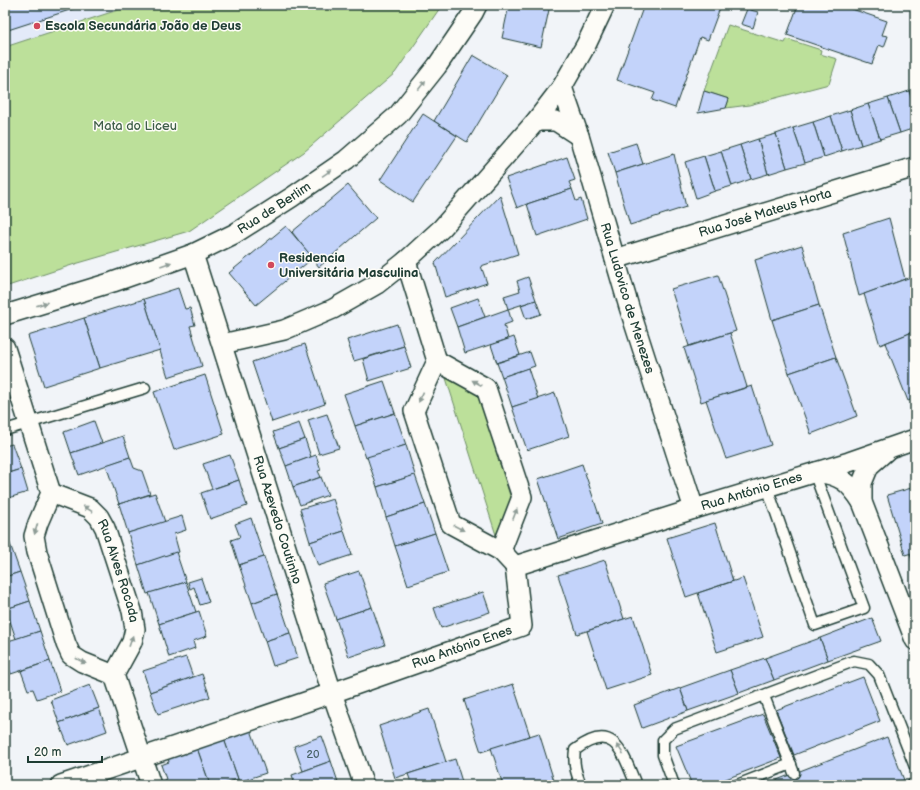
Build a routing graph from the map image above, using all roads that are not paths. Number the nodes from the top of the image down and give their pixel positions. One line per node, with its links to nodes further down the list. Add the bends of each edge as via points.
1 (477, 5): 7 (street, Rua de Berlim, one-way to 1, via 234,234 346,160 398,115 437,66)
2 (605, 5): 3 (street)
3 (562, 87): 4 (street); 5 (street, Rua Ludovico de Menezes)
4 (536, 121): 5 (street, via 556,121); 9 (street, via 442,228)
5 (579, 136): 8 (street, Rua Ludovico de Menezes)
6 (915, 166): 8 (street, Rua José Mateus Horta)
7 (193, 254): 10 (street, Rua de Berlim, one-way to 7); 11 (street, Rua Azevedo Coutinho)
8 (615, 259): 23 (street, Rua Ludovico de Menezes)
9 (406, 261): 11 (street, via 377,284 333,309 284,330); 13 (street)
10 (5, 315)
11 (222, 344): 28 (street, Rua Azevedo Coutinho)
12 (5, 348): 15 (street)
13 (438, 361): 24 (street, one-way to 13, via 522,497 486,388); 24 (street, one-way to 24, via 414,412 451,524)
14 (145, 388): 15 (lane)
15 (29, 423): 16 (lane); 21 (street)
16 (5, 430)
17 (915, 440): 18 (street, Rua António Enes)
18 (890, 448): 19 (street, Rua António Enes); 22 (street, via 869,466 862,483)
19 (814, 472): 20 (street, Rua António Enes); 20 (lane, via 864,608 815,625); 22 (street, via 842,479 850,485)
20 (767, 487): 23 (street, Rua António Enes)
21 (51, 493): 27 (street, one-way to 27, via 34,536 66,644 71,655); 27 (street, Rua Alves Rocada, one-way to 21, via 132,642 135,629 132,612 104,528 99,517 90,508)
22 (862, 502): 26 (street)
23 (694, 509): 25 (street, Rua António Enes)
24 (501, 551): 25 (street)
25 (515, 566): 28 (street, Rua António Enes, via 522,626)
26 (915, 640)
27 (114, 675): 30 (street)
28 (332, 693): 30 (street, Rua António Enes); 34 (street, Rua Azevedo Coutinho)
29 (764, 696): 31 (lane, via 854,662 869,664 878,675); 37 (lane, via 674,729 663,740 663,754); 38 (lane, via 793,769)
30 (142, 757): 32 (street, Rua António Enes); 33 (street)
31 (915, 767)
32 (61, 785)
33 (151, 785)
34 (364, 785)
35 (581, 785): 36 (lane, one-way to 35, via 624,754 616,743 600,738 586,741 575,750 574,761)
36 (636, 785)
37 (674, 785)
38 (737, 785)

